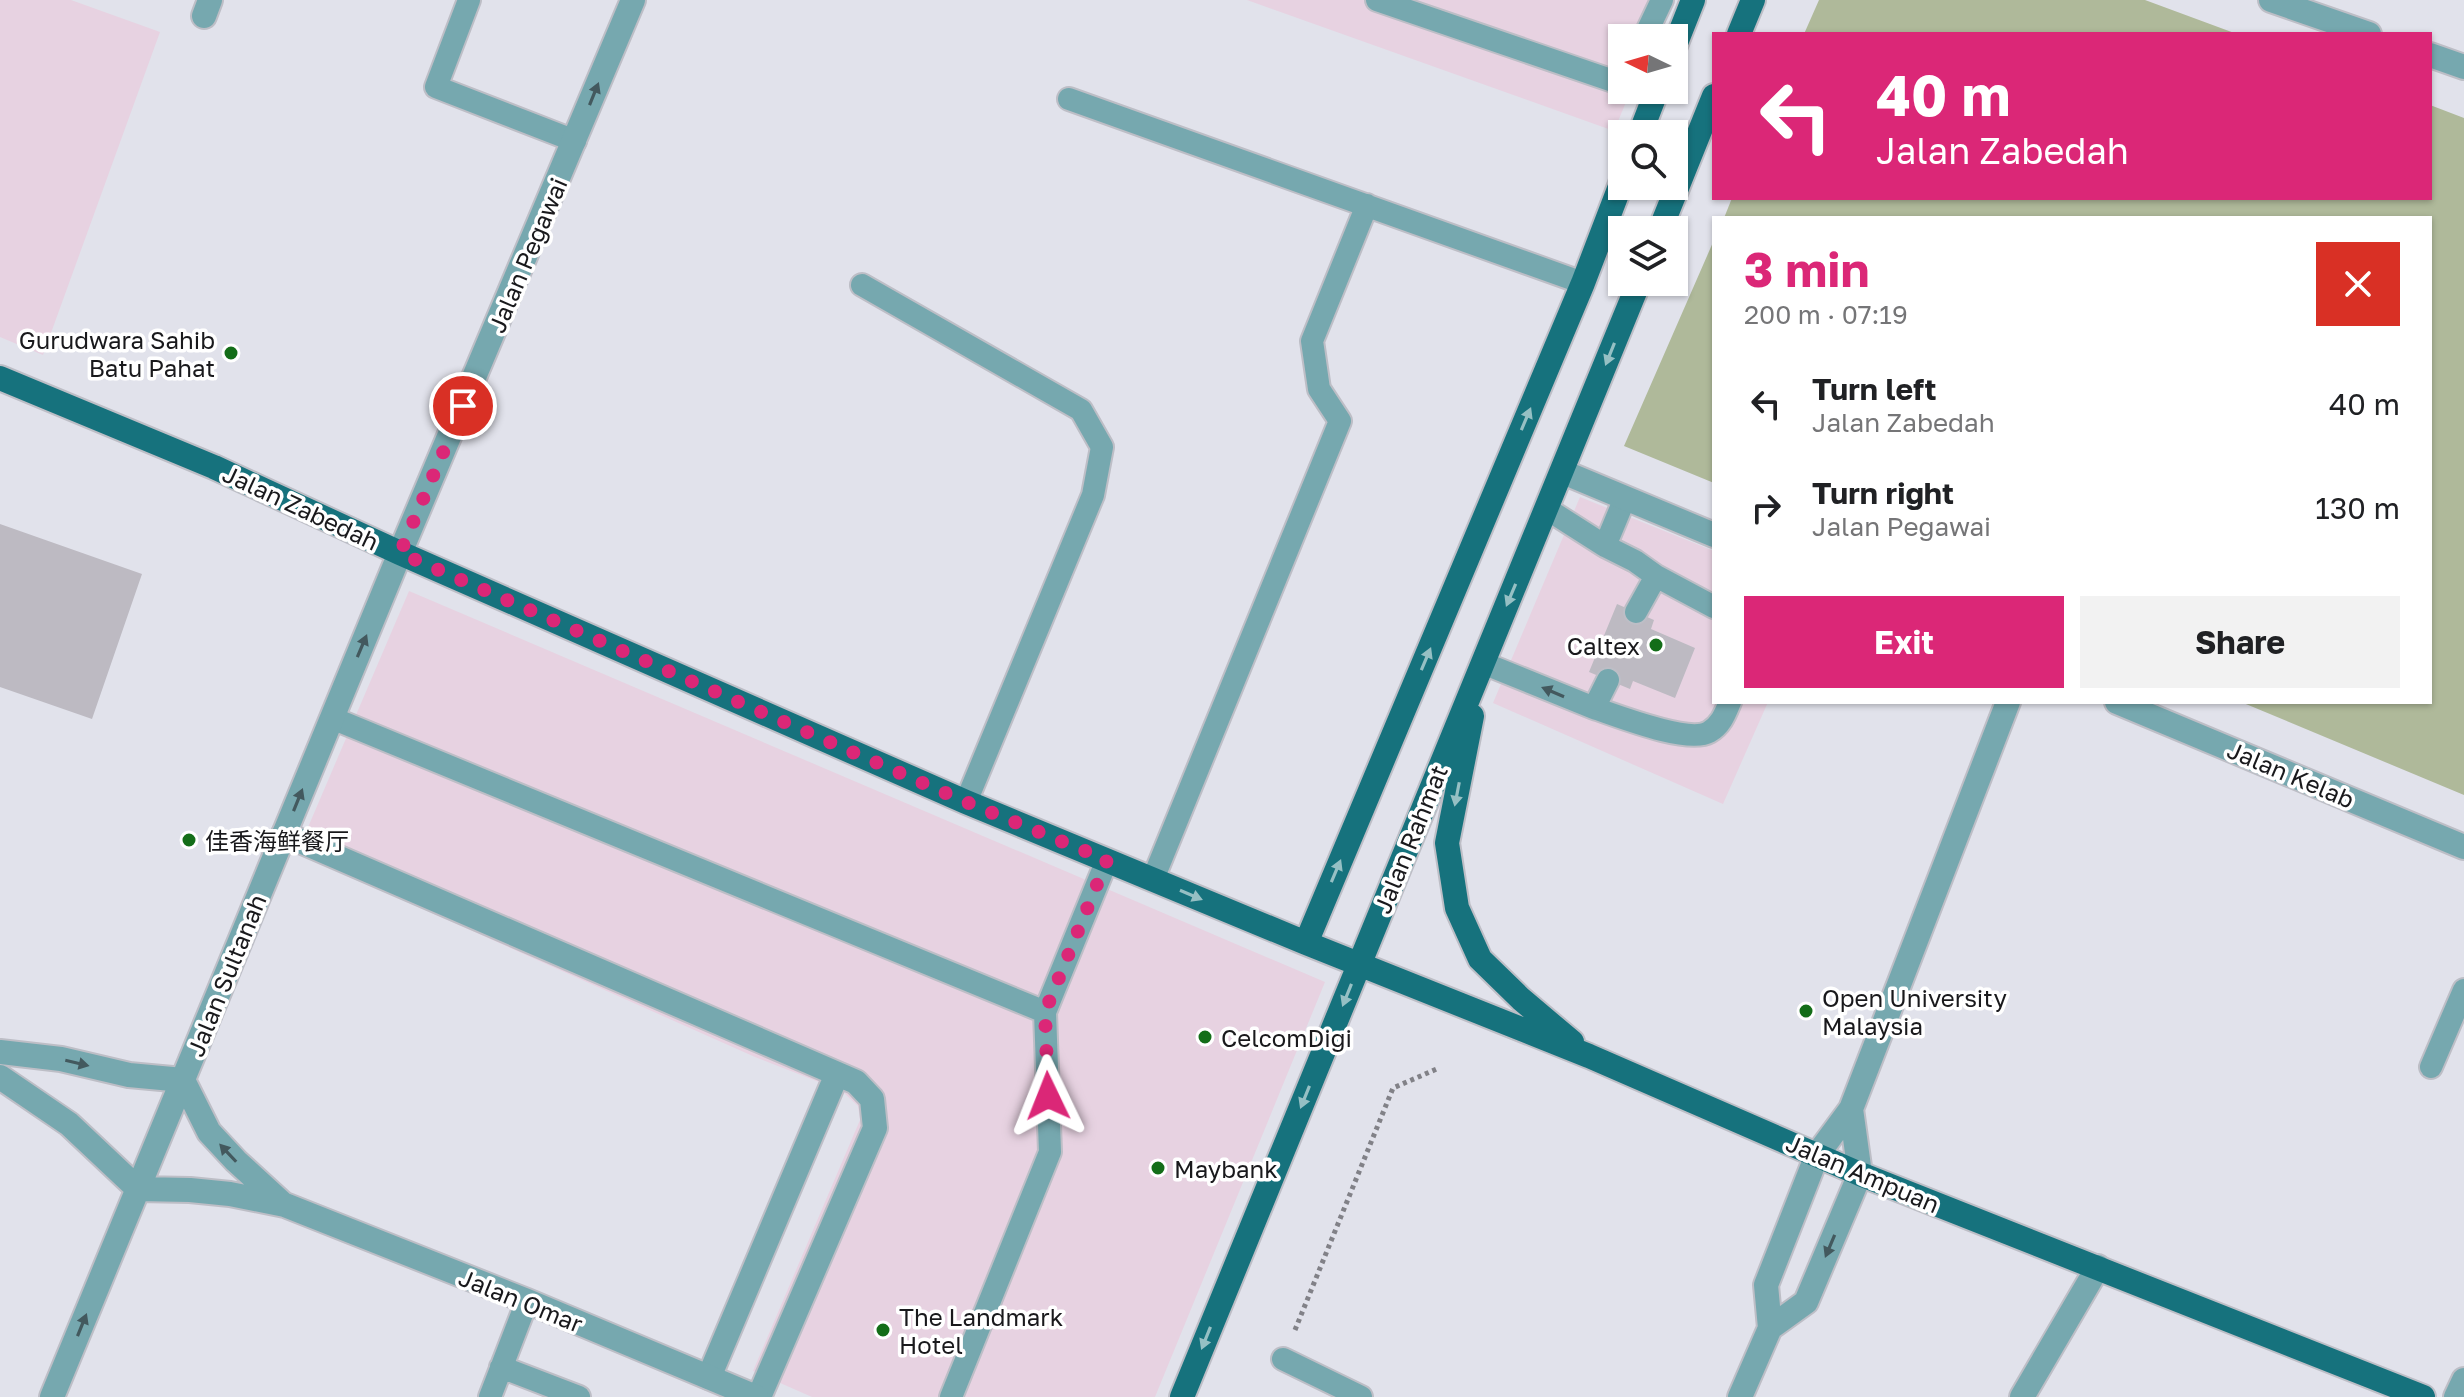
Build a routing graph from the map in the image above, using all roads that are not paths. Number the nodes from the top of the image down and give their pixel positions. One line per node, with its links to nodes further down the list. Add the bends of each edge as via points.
1 (469, 0): 17 (lane, via 436,87)
2 (633, 0): 17 (street, Jalan Pegawai, one-way to 2)
3 (1377, 0): 14 (lane)
4 (1662, 0): 8 (lane)
5 (1693, 0): 9 (main road)
6 (1753, 0): 10 (main road)
7 (2271, 0): 11 (street)
8 (1651, 24)
9 (1684, 24)
10 (1740, 32)
11 (2363, 32)
12 (2432, 56): 13 (street)
13 (2464, 67)
14 (1608, 79)
15 (1069, 99): 19 (lane)
16 (1712, 101): 20 (main road)
17 (575, 141): 30 (street, Jalan Pegawai)
18 (1615, 200): 21 (main road)
19 (1367, 205): 21 (lane); 45 (lane, via 1312,341 1319,389 1340,421)
20 (1666, 216)
21 (1583, 283): 46 (main road, one-way to 21)
22 (862, 285): 41 (lane, via 1081,410 1102,447 1093,495)
23 (1633, 296): 25 (main road, Jalan Rahmat, one-way to 25)
24 (0, 378): 30 (main road, Jalan Zabedah, via 214,467)
25 (1563, 472): 26 (street); 27 (main road, Jalan Rahmat)
26 (1625, 498): 28 (street); 29 (lane)
27 (1547, 509): 29 (lane); 34 (main road, Jalan Rahmat, one-way to 34)
28 (1712, 534)
29 (1605, 546): 31 (lane)
30 (400, 553): 40 (street, Jalan Sultanah, one-way to 30); 41 (main road, Jalan Zabedah)
31 (1656, 576): 32 (lane); 33 (lane)
32 (1712, 606)
33 (1636, 612)
34 (1483, 663): 39 (lane, one-way to 34); 47 (main road, Jalan Rahmat); 51 (main road, one-way to 51, via 1447,843 1457,908 1480,959)
35 (1608, 680): 39 (lane)
36 (1729, 704): 39 (lane, via 1708,733 1690,736)
37 (2007, 704): 56 (street)
38 (2122, 704): 43 (street, Jalan Kelab)
39 (1594, 708)
40 (332, 718): 42 (street, Jalan Sultanah, one-way to 40); 49 (lane)
41 (966, 802): 44 (main road, Jalan Zabedah)
42 (284, 834): 53 (street); 55 (street, Jalan Sultanah)
43 (2464, 847)
44 (1107, 860): 45 (main road, Jalan Zabedah); 49 (lane)
45 (1153, 879): 46 (main road, Jalan Zabedah, one-way to 46)
46 (1306, 943): 47 (main road, Jalan Ampuan)
47 (1360, 964): 51 (main road, Jalan Ampuan); 73 (main road, Jalan Rahmat, one-way to 73)
48 (2464, 990): 52 (lane)
49 (1045, 1012): 72 (lane, via 1050,1152)
50 (0, 1052): 55 (street, one-way to 55)
51 (1589, 1056): 57 (main road, Jalan Ampuan)
52 (2431, 1067)
53 (837, 1074): 66 (street); 71 (street, via 856,1082 872,1099 875,1128)
54 (0, 1077): 59 (street, via 69,1124)
55 (183, 1080): 59 (street, Jalan Sultanah); 60 (street, one-way to 55, via 209,1132)
56 (1851, 1109): 57 (street); 58 (street)
57 (1817, 1155): 58 (main road, Jalan Ampuan); 63 (street, via 1766,1285)
58 (1860, 1174): 61 (main road, Jalan Ampuan); 63 (street, one-way to 63, via 1806,1302)
59 (138, 1189): 60 (street, via 230,1194); 68 (street, Jalan Sultanah, one-way to 59)
60 (285, 1205): 62 (street, Jalan Omar)
61 (2098, 1267): 76 (street); 77 (main road, Jalan Ampuan)
62 (527, 1301): 65 (lane); 66 (street, Jalan Omar)
63 (1770, 1328): 75 (street)
64 (1283, 1359): 74 (lane)
65 (501, 1367): 69 (lane); 70 (lane)
66 (709, 1377): 71 (street, Jalan Omar)
67 (2464, 1380): 78 (street)
68 (52, 1397)
69 (490, 1397)
70 (579, 1397)
71 (758, 1397)
72 (951, 1397)
73 (1182, 1397)
74 (1361, 1397)
75 (1740, 1397)
76 (2022, 1397)
77 (2423, 1397)
78 (2456, 1397)

